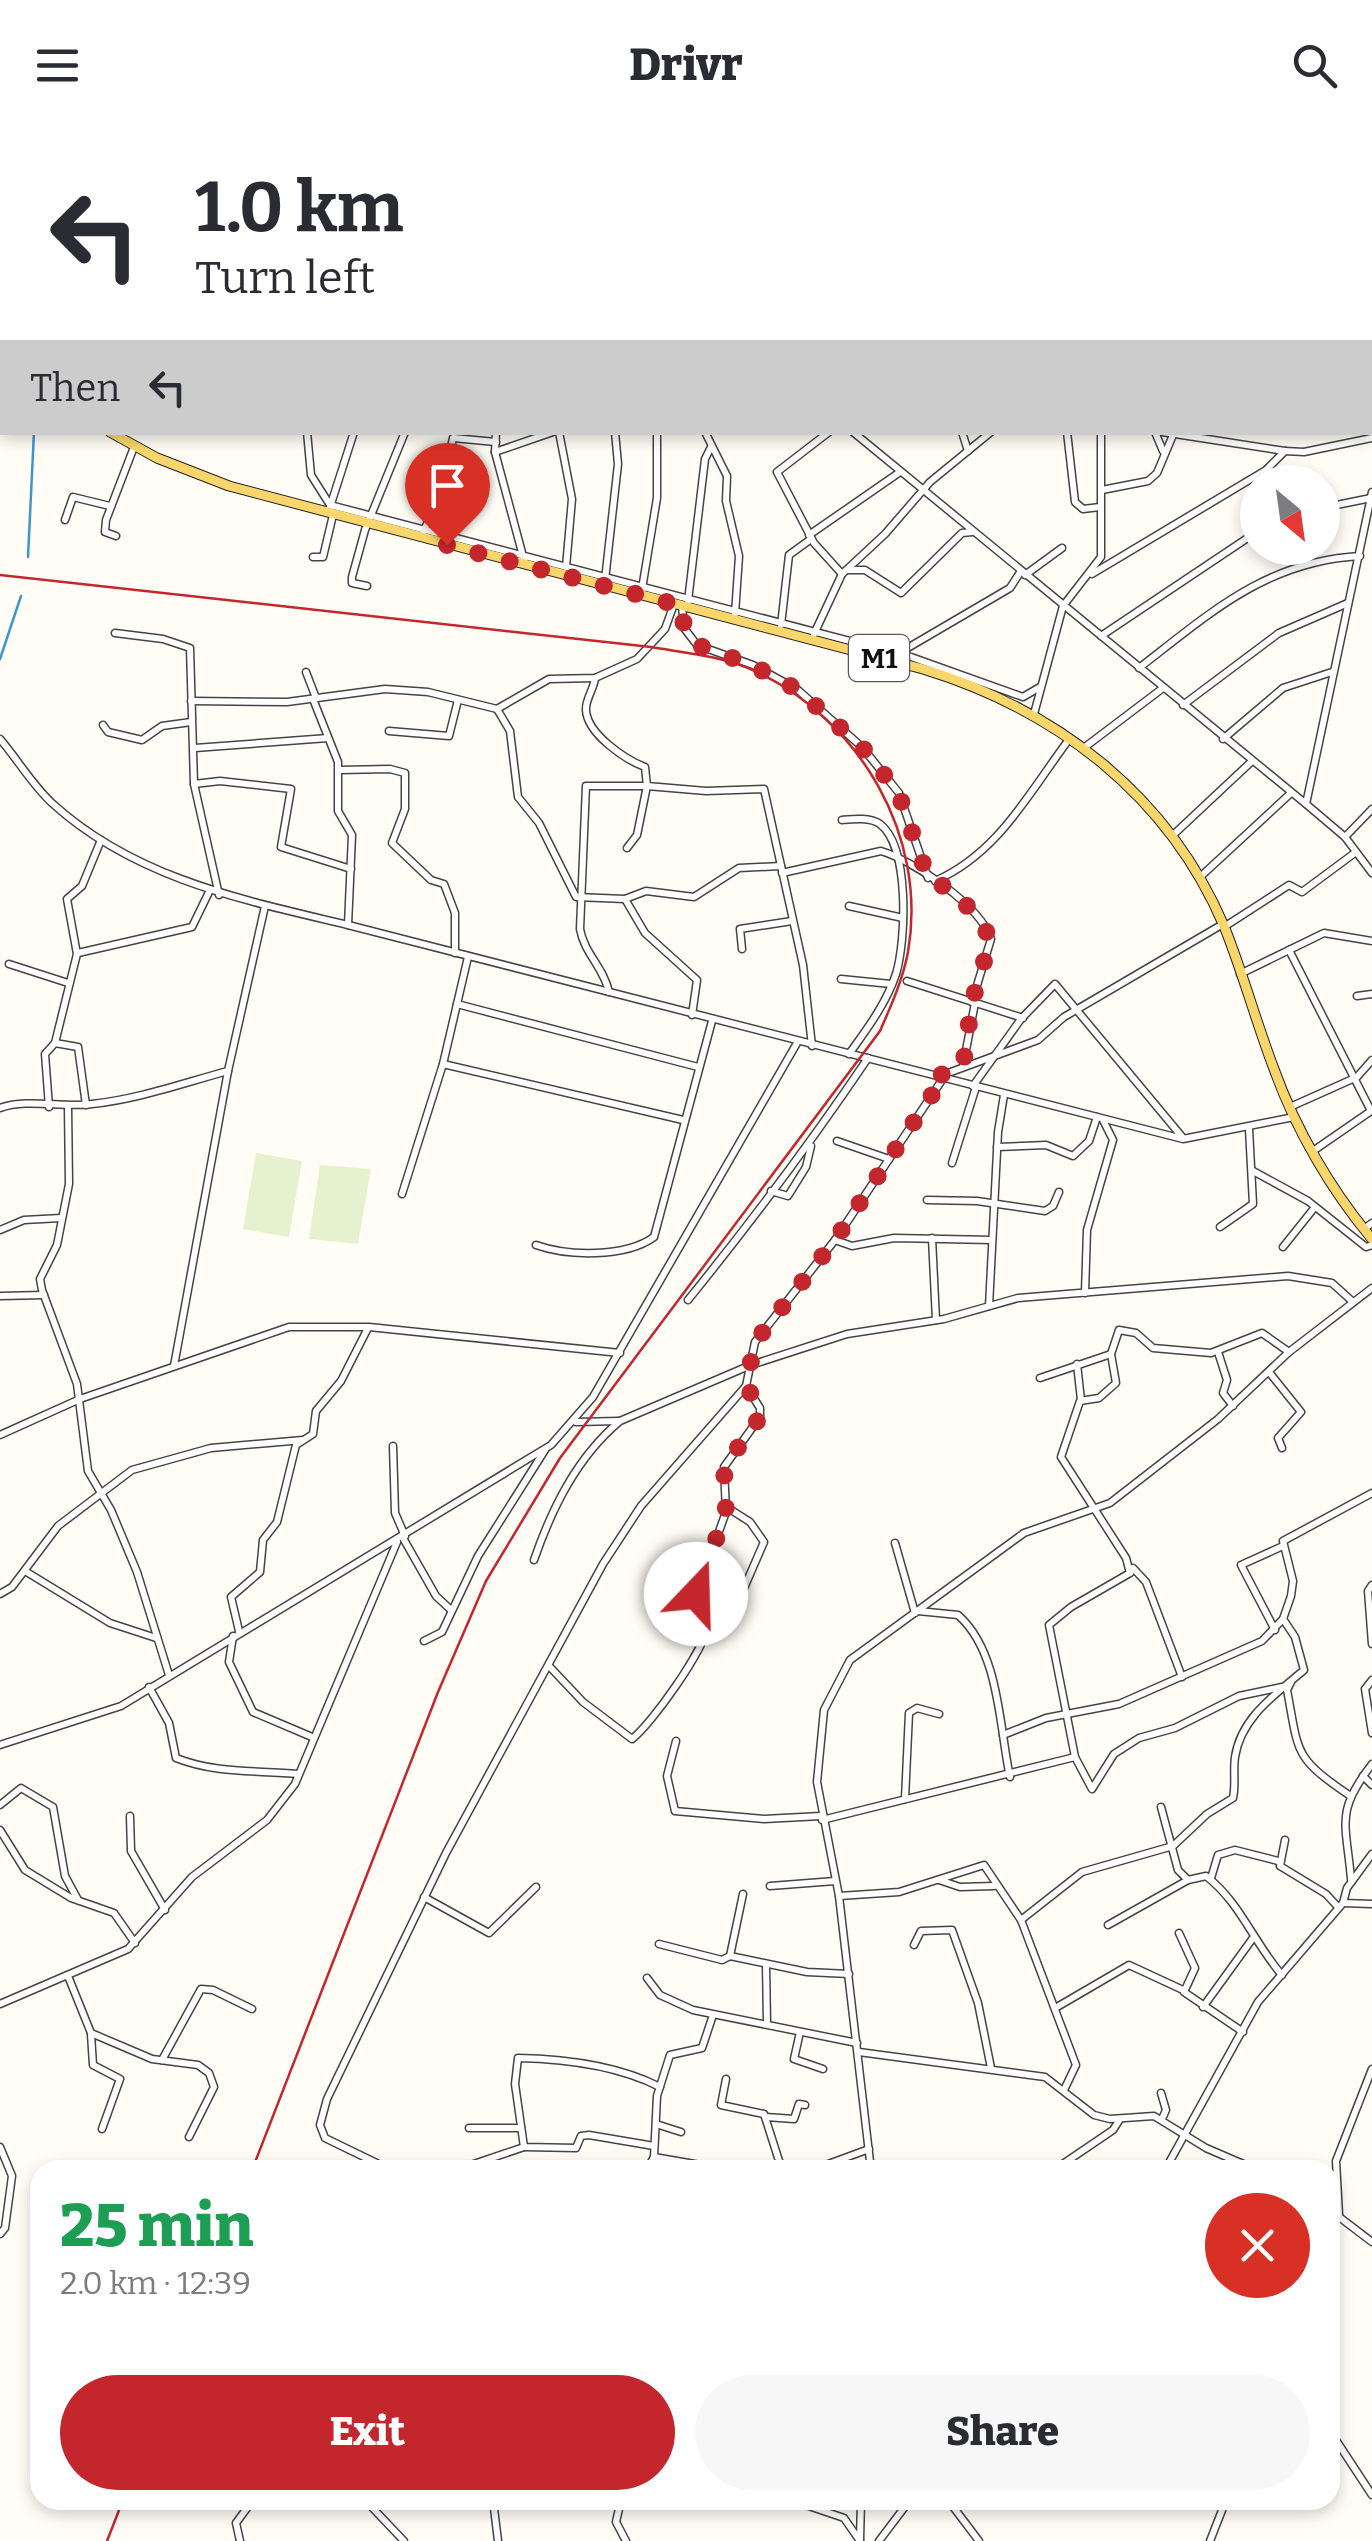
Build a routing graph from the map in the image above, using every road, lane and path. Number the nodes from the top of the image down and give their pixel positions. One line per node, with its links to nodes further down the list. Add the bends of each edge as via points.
1 (115, 435): 22 (main road, M1)
2 (307, 435): 35 (street, via 311,474)
3 (353, 435): 35 (street)
4 (404, 435): 37 (street)
5 (496, 435): 21 (street)
6 (547, 435): 26 (street)
7 (557, 435): 47 (street, via 572,499)
8 (615, 435): 51 (street)
9 (657, 435): 53 (street, via 657,498)
10 (706, 435): 23 (street)
11 (825, 435): 41 (street, via 777,472)
12 (857, 435): 28 (street)
13 (963, 435): 24 (street)
14 (987, 435): 24 (street)
15 (1067, 435): 34 (street, via 1075,502 1083,509)
16 (1101, 435): 29 (street)
17 (1159, 435): 27 (street)
18 (1173, 435): 19 (street); 27 (street)
19 (1216, 436): 25 (street)
20 (1372, 438): 25 (street)
21 (496, 442): 26 (street); 39 (street, via 453,438 442,490)
22 (134, 446): 33 (street); 35 (main road, M1, via 229,486)
23 (712, 447): 55 (street, via 704,459); 57 (street, via 726,476 736,540)
24 (968, 451): 30 (street)
25 (1284, 451): 50 (street, via 1266,470)
26 (495, 452): 46 (street)
27 (1164, 452): 29 (street, via 1148,481)
28 (900, 472): 30 (street); 41 (street)
29 (1102, 490): 34 (street)
30 (924, 491): 38 (street); 48 (street)
31 (1371, 495): 32 (street); 44 (street)
32 (1340, 503)
33 (110, 506): 36 (street, via 73,496); 40 (street, via 105,532)
34 (1100, 507): 50 (street, via 1102,546)
35 (331, 511): 37 (main road, M1); 45 (street, via 324,555)
36 (65, 520)
37 (370, 520): 39 (main road, M1); 52 (street, via 352,577 352,583)
38 (973, 532): 48 (street, via 962,533 901,593 864,570); 49 (street)
39 (422, 535): 46 (main road, M1)
40 (116, 536)
41 (810, 537): 48 (street); 58 (street, via 789,555)
42 (1240, 543): 61 (street)
43 (1062, 548): 49 (street)
44 (1360, 556): 54 (street); 63 (street, via 1294,569 1240,591)
45 (313, 557)
46 (524, 562): 47 (street); 51 (main road, M1)
47 (566, 567): 51 (street)
48 (844, 572): 60 (street)
49 (1023, 573): 56 (street); 62 (street, via 1010,588)
50 (1092, 574): 56 (street)
51 (605, 583): 53 (street); 55 (main road, M1)
52 (367, 586)
53 (642, 589): 55 (street)
54 (1348, 602): 65 (street); 72 (street, via 1279,633)
55 (681, 603): 57 (street); 60 (main road, M1); 66 (street, via 644,654); 103 (street, via 684,628 697,645 798,690 862,747 898,792)
56 (1062, 606): 61 (street); 67 (street)
57 (735, 614): 58 (street)
58 (781, 625): 60 (street)
59 (115, 633): 71 (street, via 188,645)
60 (813, 636): 62 (street); 74 (main road, M1, via 962,681)
61 (1101, 636): 63 (street)
62 (899, 654): 67 (street, via 1023,697)
63 (1140, 668): 68 (street)
64 (306, 672): 69 (street)
65 (1332, 672): 80 (street, via 1284,688); 89 (street)
66 (596, 678): 73 (street, via 549,678); 87 (street, via 588,717 616,753 645,767)
67 (1040, 686): 74 (street)
68 (1163, 688): 72 (street); 82 (street)
69 (314, 698): 70 (street, via 385,689); 71 (street); 79 (street)
70 (458, 700): 73 (street); 77 (street, via 449,736)
71 (191, 701): 75 (street)
72 (1183, 705): 80 (street)
73 (497, 709): 106 (street, via 510,731 518,797)
74 (1034, 714): 78 (main road, M1)
75 (192, 722): 76 (street, via 157,728 142,740); 83 (street)
76 (103, 726)
77 (389, 731)
78 (1070, 736): 82 (main road, M1); 103 (street, via 1008,828 961,868)
79 (328, 738): 83 (street); 85 (street)
80 (1223, 738): 84 (street)
81 (0, 739): 94 (street, via 54,805)
82 (1085, 747): 92 (main road, M1)
83 (195, 748): 86 (street)
84 (1251, 762): 88 (street); 92 (street)
85 (339, 770): 99 (street, via 337,801 352,835); 118 (street, via 390,768 406,774 405,809 392,843 444,884 455,913)
86 (194, 784): 99 (street, via 290,788 280,847); 105 (street)
87 (647, 786): 95 (street, via 637,836); 100 (street, via 763,788); 106 (street, via 596,782 583,789)
88 (1291, 793): 89 (street); 102 (street)
89 (1306, 804): 93 (street)
90 (1372, 809): 93 (street)
91 (842, 820): 97 (street, via 878,823)
92 (1172, 836): 102 (main road, M1)
93 (1344, 837): 96 (street)
94 (102, 840): 104 (street); 117 (street, via 82,886 67,900)
95 (627, 848)
96 (1356, 852): 98 (street); 113 (street, via 1302,892 1289,885)
97 (897, 855): 100 (street, via 877,851); 103 (street); 110 (street)
98 (1369, 864): 101 (street)
99 (351, 869): 112 (street)
100 (781, 869): 107 (street, via 735,870 698,896 646,891); 111 (street)
101 (1372, 873)
102 (1199, 878): 113 (main road, M1)
103 (932, 880): 129 (street, via 958,894 991,938)
104 (208, 892): 105 (street); 117 (street, via 192,927)
105 (219, 895): 108 (street)
106 (580, 899): 107 (street); 126 (street, via 581,936)
107 (624, 899): 132 (street, via 645,933 696,980)
108 (264, 906): 112 (street); 145 (street)
109 (849, 906): 110 (street)
110 (903, 918): 125 (street)
111 (792, 921): 115 (street, via 740,929); 137 (street)
112 (348, 925): 118 (street)
113 (1224, 926): 121 (main road, M1); 131 (street)
114 (1372, 941): 116 (street, via 1324,934)
115 (742, 949)
116 (1289, 950): 121 (street); 147 (street, via 1325,1028)
117 (77, 954): 124 (street)
118 (455, 954): 119 (street)
119 (468, 957): 126 (street); 130 (street)
120 (9, 964): 124 (street)
121 (1240, 974): 155 (main road, M1)
122 (841, 979): 125 (street)
123 (907, 982): 129 (street)
124 (68, 984): 136 (street)
125 (891, 984): 139 (street)
126 (609, 992): 132 (street)
127 (1372, 994): 128 (street)
128 (1357, 996)
129 (973, 1002): 133 (street); 143 (street)
130 (457, 1004): 142 (street); 144 (street)
131 (1078, 1009): 133 (street, via 1055,984); 138 (street, via 1043,1038); 159 (street)
132 (692, 1016): 134 (street)
133 (1023, 1018): 138 (street)
134 (712, 1020): 135 (street); 144 (street)
135 (797, 1043): 137 (street); 196 (street)
136 (55, 1044): 150 (street, via 78,1048); 151 (street, via 45,1054)
137 (812, 1046): 139 (street)
138 (999, 1052): 143 (street); 148 (street)
139 (849, 1054): 140 (street)
140 (868, 1058): 146 (street); 161 (street)
141 (1372, 1060): 147 (street)
142 (443, 1064): 157 (street); 169 (street)
143 (963, 1066): 146 (street)
144 (698, 1067): 157 (street)
145 (228, 1070): 150 (street); 200 (street)
146 (941, 1077): 148 (street); 164 (street)
147 (1358, 1077): 154 (street); 155 (street)
148 (974, 1086): 149 (street); 165 (street)
149 (1004, 1094): 156 (street); 162 (street)
150 (86, 1105): 152 (street)
151 (49, 1107): 152 (street); 153 (street)
152 (68, 1107): 173 (street, via 69,1184)
153 (0, 1108)
154 (1371, 1111): 163 (street)
155 (1292, 1112): 158 (street); 163 (main road, M1)
156 (1100, 1118): 159 (street); 162 (street, via 1088,1144 1073,1156 1046,1146); 184 (street, via 1113,1140 1088,1230)
157 (683, 1120): 181 (street, via 654,1237 570,1254)
158 (1249, 1129): 159 (street); 166 (street)
159 (1184, 1139)
160 (837, 1141): 164 (street)
161 (811, 1144): 167 (street); 167 (street, via 788,1196)
162 (997, 1147): 171 (street)
163 (1313, 1151): 174 (main road, M1)
164 (889, 1159): 178 (street)
165 (952, 1163)
166 (1253, 1171): 172 (street); 175 (street, via 1252,1206)
167 (771, 1191): 189 (street)
168 (1059, 1192): 171 (street, via 1045,1212)
169 (402, 1194)
170 (927, 1200): 171 (street)
171 (995, 1203): 179 (street)
172 (1315, 1207): 180 (street, via 1366,1247); 182 (street)
173 (60, 1218): 176 (street, via 24,1220); 185 (street, via 57,1245 40,1279)
174 (1368, 1226): 180 (main road, M1)
175 (1220, 1227)
176 (0, 1230)
177 (932, 1238): 178 (street, via 852,1246); 179 (street); 192 (street)
178 (835, 1240): 199 (street, via 755,1342)
179 (992, 1240): 191 (street)
180 (1372, 1242)
181 (536, 1245)
182 (1283, 1246)
183 (1372, 1288): 187 (street)
184 (1085, 1293): 190 (street, via 1288,1276 1332,1283); 191 (street)
185 (44, 1294): 186 (street); 204 (street)
186 (0, 1296)
187 (1362, 1296): 188 (street); 190 (street)
188 (1372, 1296)
189 (688, 1300)
190 (1353, 1302): 195 (street)
191 (989, 1306): 192 (street)
192 (936, 1320): 199 (street, via 846,1334)
193 (369, 1327): 196 (street); 200 (street, via 289,1326); 210 (street, via 338,1386 316,1411 314,1434)
194 (1218, 1352): 195 (street, via 1262,1333); 197 (street, via 1153,1348 1123,1330 1115,1334); 206 (street, via 1228,1380 1223,1393)
195 (1289, 1352): 201 (street)
196 (620, 1354): 208 (street)
197 (1111, 1354): 198 (street); 205 (street, via 1116,1383 1098,1398)
198 (1077, 1364): 202 (street); 205 (street)
199 (751, 1365): 203 (street); 207 (street)
200 (173, 1367): 204 (street)
201 (1269, 1372): 206 (street); 212 (street, via 1301,1412 1278,1438)
202 (1040, 1378)
203 (746, 1386): 216 (street, via 761,1412 724,1467); 235 (street, via 630,1522)
204 (80, 1399): 209 (street); 215 (street, via 88,1471)
205 (1081, 1400): 217 (street, via 1061,1457)
206 (1233, 1406): 217 (street)
207 (620, 1421): 208 (street); 221 (street, via 554,1502)
208 (574, 1422): 213 (street)
209 (0, 1434)
210 (303, 1440): 215 (street, via 216,1447 139,1467); 231 (street, via 283,1483 277,1522 263,1540 260,1572 231,1598)
211 (392, 1446): 218 (street)
212 (1282, 1448)
213 (546, 1449): 218 (street); 227 (street)
214 (1372, 1493): 220 (street, via 1292,1534)
215 (102, 1495): 223 (street, via 58,1526); 232 (street, via 137,1572)
216 (727, 1507): 226 (street, via 764,1542); 235 (street, via 695,1598 707,1617 706,1636 637,1736 582,1702)
217 (1096, 1510): 222 (street); 228 (street, via 1024,1533)
218 (402, 1538): 227 (street); 231 (street); 246 (street)
219 (895, 1543): 228 (street)
220 (1283, 1546): 229 (street, via 1293,1581); 230 (street, via 1241,1565)
221 (534, 1560)
222 (1130, 1568): 237 (street, via 1146,1582); 243 (street, via 1052,1618)
223 (25, 1571): 225 (street); 232 (street, via 110,1622)
224 (1372, 1586): 234 (street)
225 (0, 1594)
226 (741, 1595)
227 (451, 1610): 233 (street, via 442,1632)
228 (917, 1612): 245 (street, via 952,1613 965,1621 987,1668); 260 (street, via 850,1660 834,1684 818,1758)
229 (1283, 1619): 230 (street); 238 (street, via 1305,1662)
230 (1275, 1630): 237 (street)
231 (236, 1633): 236 (street); 246 (street, via 229,1662 252,1712)
232 (156, 1638): 236 (street)
233 (424, 1641)
234 (1372, 1644)
235 (549, 1666): 276 (street)
236 (169, 1675): 240 (street)
237 (1182, 1677): 243 (street, via 1118,1704)
238 (1292, 1680): 241 (street); 255 (street, via 1298,1751)
239 (1372, 1680): 244 (street, via 1366,1689)
240 (150, 1687): 248 (street, via 104,1713); 251 (street, via 176,1758 225,1773)
241 (1282, 1688): 249 (street, via 1239,1696 1139,1738 1114,1754 1092,1789); 263 (street, via 1238,1744 1233,1798)
242 (938, 1714): 256 (street, via 917,1708 909,1713)
243 (1066, 1714): 245 (street); 249 (street)
244 (1372, 1733)
245 (1003, 1735): 252 (street)
246 (312, 1737): 251 (street)
247 (676, 1742): 260 (street, via 667,1776 674,1812)
248 (0, 1745)
249 (1075, 1757): 252 (street)
250 (1372, 1764): 253 (street)
251 (298, 1774): 280 (street, via 279,1808 192,1877)
252 (1010, 1776): 256 (street)
253 (1362, 1776): 254 (street); 255 (street)
254 (1372, 1785)
255 (1349, 1795): 270 (street, via 1344,1815)
256 (906, 1799): 260 (street)
257 (0, 1805): 277 (street, via 21,1788 53,1807 65,1876)
258 (1162, 1807): 263 (street)
259 (130, 1816): 280 (street, via 131,1851)
260 (822, 1818): 269 (street)
261 (0, 1830): 277 (street, via 23,1868)
262 (1285, 1840): 265 (street)
263 (1173, 1846): 268 (street, via 1178,1870); 281 (street, via 1082,1872)
264 (1372, 1854): 270 (street)
265 (1278, 1861): 266 (street, via 1235,1850 1218,1855); 279 (street)
266 (1211, 1879): 268 (street); 284 (street)
267 (939, 1880): 272 (street, via 956,1887); 272 (street, via 984,1865); 275 (street, via 899,1892)
268 (1188, 1880): 282 (street)
269 (835, 1881): 271 (street); 275 (street)
270 (1351, 1881): 279 (street)
271 (770, 1886)
272 (996, 1886): 281 (street)
273 (536, 1888): 276 (street, via 489,1933)
274 (743, 1894): 288 (street)
275 (838, 1896): 290 (street)
276 (424, 1897): 329 (street, via 321,2118 321,2134)
277 (78, 1900): 285 (street, via 114,1912)
278 (1372, 1904): 279 (street)
279 (1340, 1905): 291 (street)
280 (164, 1910): 285 (street)
281 (1022, 1920): 296 (street)
282 (1108, 1925)
283 (1179, 1934): 294 (street, via 1195,1968)
284 (1253, 1938): 291 (street); 297 (street)
285 (135, 1943): 292 (street)
286 (659, 1944): 288 (street, via 722,1960)
287 (914, 1946): 306 (street, via 921,1931 952,1930 978,2003)
288 (730, 1956): 289 (street)
289 (766, 1964): 290 (street); 300 (street)
290 (849, 1974): 304 (street)
291 (1282, 1975): 302 (street)
292 (68, 1976): 295 (street); 303 (street)
293 (646, 1978): 299 (street, via 668,1999)
294 (1183, 1990): 296 (street, via 1129,1965); 297 (street)
295 (0, 2004)
296 (1057, 2007): 311 (street, via 1076,2065)
297 (1203, 2007): 302 (street)
298 (252, 2009): 305 (street, via 203,1987)
299 (713, 2015): 300 (street); 310 (street, via 704,2046 670,2055)
300 (767, 2024): 301 (street)
301 (800, 2032): 304 (street); 307 (street, via 794,2060)
302 (1243, 2032): 323 (street)
303 (90, 2033): 305 (street); 320 (street, via 93,2064 120,2079)
304 (858, 2047): 306 (street); 327 (street)
305 (162, 2061): 322 (street, via 198,2066 214,2081)
306 (991, 2068): 311 (street, via 1045,2077)
307 (824, 2069)
308 (1372, 2069): 339 (street)
309 (726, 2079): 314 (street, via 721,2105)
310 (660, 2087): 317 (street); 319 (street, via 607,2067 518,2058)
311 (1064, 2090): 315 (street, via 1087,2111)
312 (1161, 2093): 316 (street)
313 (805, 2105): 314 (street, via 799,2104 794,2119)
314 (766, 2117): 333 (street)
315 (1120, 2118): 316 (street); 336 (street)
316 (1162, 2119): 323 (street)
317 (656, 2124): 321 (street); 324 (street)
318 (469, 2128): 319 (street)
319 (521, 2128): 326 (street)
320 (102, 2129)
321 (681, 2132)
322 (189, 2136)
323 (1186, 2136): 337 (street); 338 (street)
324 (654, 2146): 326 (street, via 590,2135 576,2148); 328 (street)
325 (0, 2147): 341 (street, via 12,2176)
326 (524, 2147): 330 (street)
327 (869, 2149): 334 (street); 335 (street)
328 (654, 2156): 331 (street); 332 (street)
329 (362, 2160)
330 (486, 2160)
331 (652, 2160)
332 (672, 2160)
333 (779, 2160)
334 (839, 2160)
335 (871, 2160)
336 (1068, 2160)
337 (1171, 2160)
338 (1235, 2160)
339 (1337, 2160)
340 (1340, 2215): 342 (street)
341 (0, 2234)
342 (1372, 2242)
343 (1340, 2446): 344 (street)
344 (1372, 2495)
345 (246, 2510): 354 (street, via 236,2523)
346 (375, 2510): 355 (street)
347 (494, 2510): 356 (street)
348 (616, 2510): 357 (street)
349 (820, 2510): 350 (street, via 844,2518 860,2541)
350 (861, 2510)
351 (902, 2510): 358 (street)
352 (956, 2510): 359 (street)
353 (1222, 2510): 360 (street)
354 (240, 2541)
355 (404, 2541)
356 (498, 2541)
357 (626, 2541)
358 (879, 2541)
359 (979, 2541)
360 (1210, 2541)

